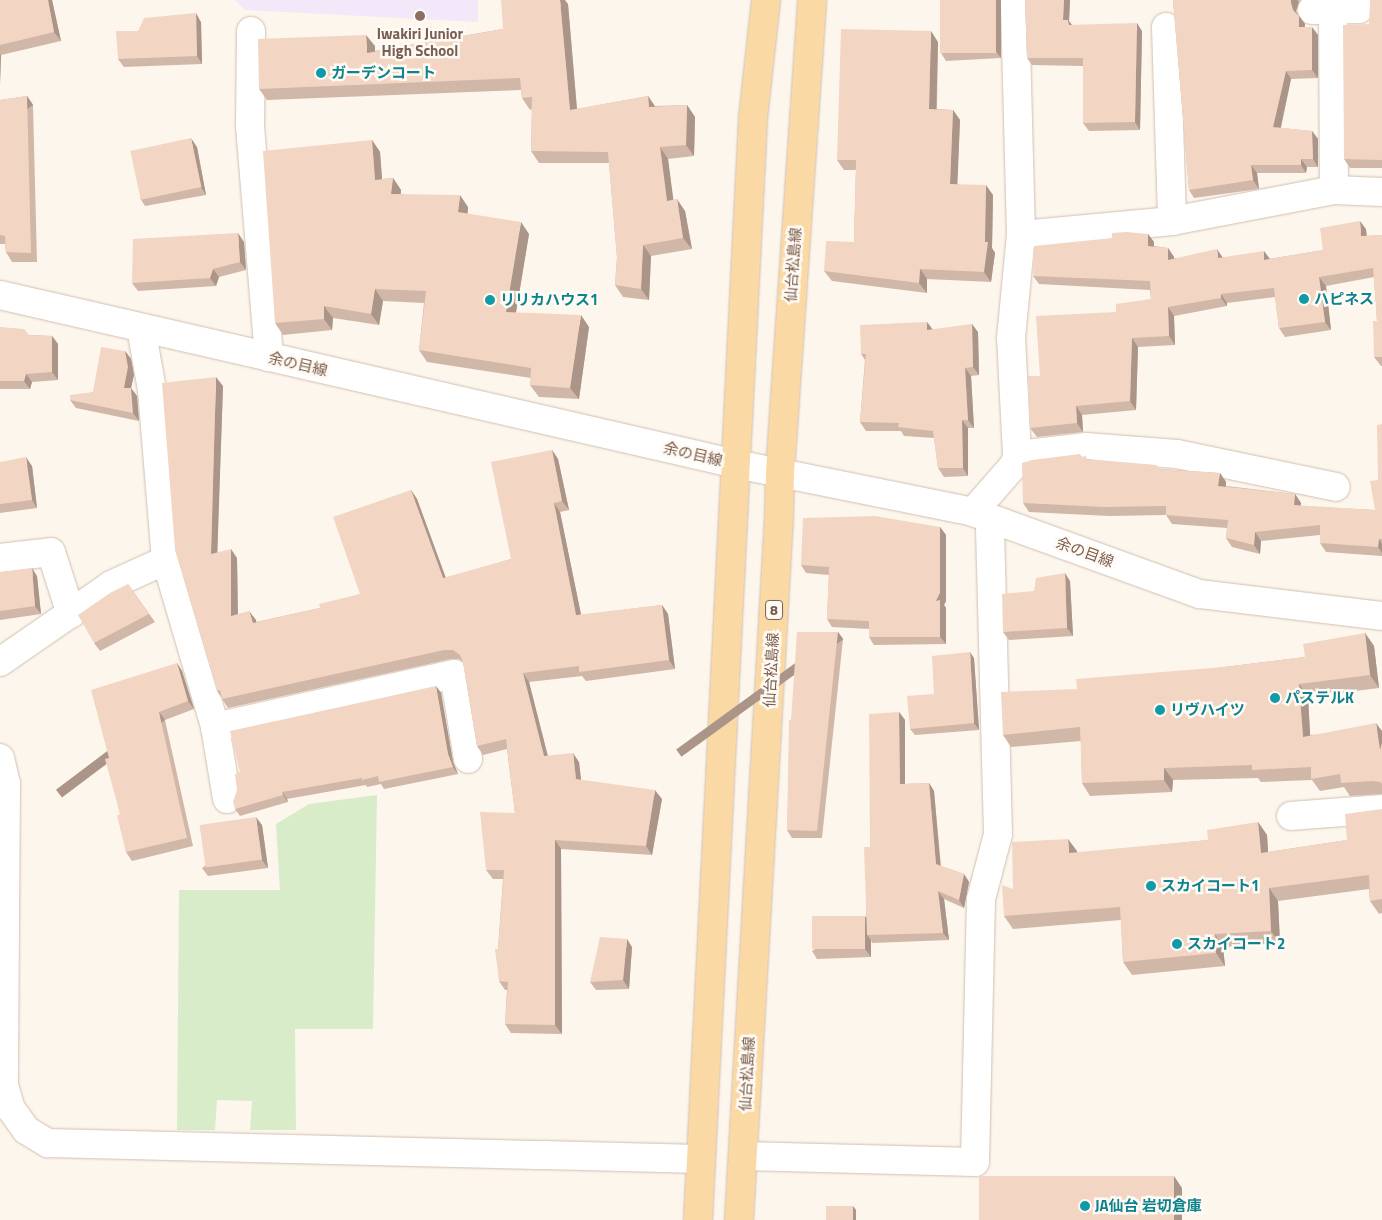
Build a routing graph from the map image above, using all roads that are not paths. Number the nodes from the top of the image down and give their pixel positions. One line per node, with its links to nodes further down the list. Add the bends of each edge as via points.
1 (766, 0): 15 (main road, via 753,118)
2 (812, 0): 16 (main road, 仙台松島線 / 8)
3 (1015, 0): 10 (street)
4 (1359, 9): 7 (street, via 1322,10)
5 (1166, 27): 9 (street)
6 (251, 31): 13 (street, via 250,126)
7 (1334, 190): 8 (street); 9 (street)
8 (1382, 192)
9 (1172, 221): 10 (street)
10 (1021, 235): 14 (street, via 1011,338)
11 (0, 295): 12 (street, 余の目線)
12 (141, 328): 13 (street, 余の目線); 20 (street, via 152,390)
13 (269, 357): 15 (street, 余の目線)
14 (1017, 455): 17 (street, via 1086,448 1177,454); 18 (street, via 1015,464)
15 (736, 464): 16 (street, 余の目線); 31 (main road)
16 (780, 472): 18 (street, 余の目線); 30 (main road, 仙台松島線 / 8)
17 (1336, 487)
18 (981, 515): 22 (street, 余の目線, via 1200,594); 30 (street, via 998,834 981,899 975,1162)
19 (0, 558): 21 (street, via 51,552)
20 (166, 560): 21 (street, via 111,585); 24 (street)
21 (71, 614): 23 (street)
22 (1382, 616)
23 (0, 662)
24 (215, 727): 26 (street, via 454,674); 27 (street)
25 (0, 758): 31 (street, via 6,783 4,1085 11,1109 26,1130 48,1143)
26 (468, 759)
27 (228, 799)
28 (1382, 809): 29 (street)
29 (1291, 816)
30 (743, 1156): 33 (main road, 仙台松島線 / 8)
31 (701, 1159): 32 (main road)
32 (698, 1220)
33 (739, 1220)

